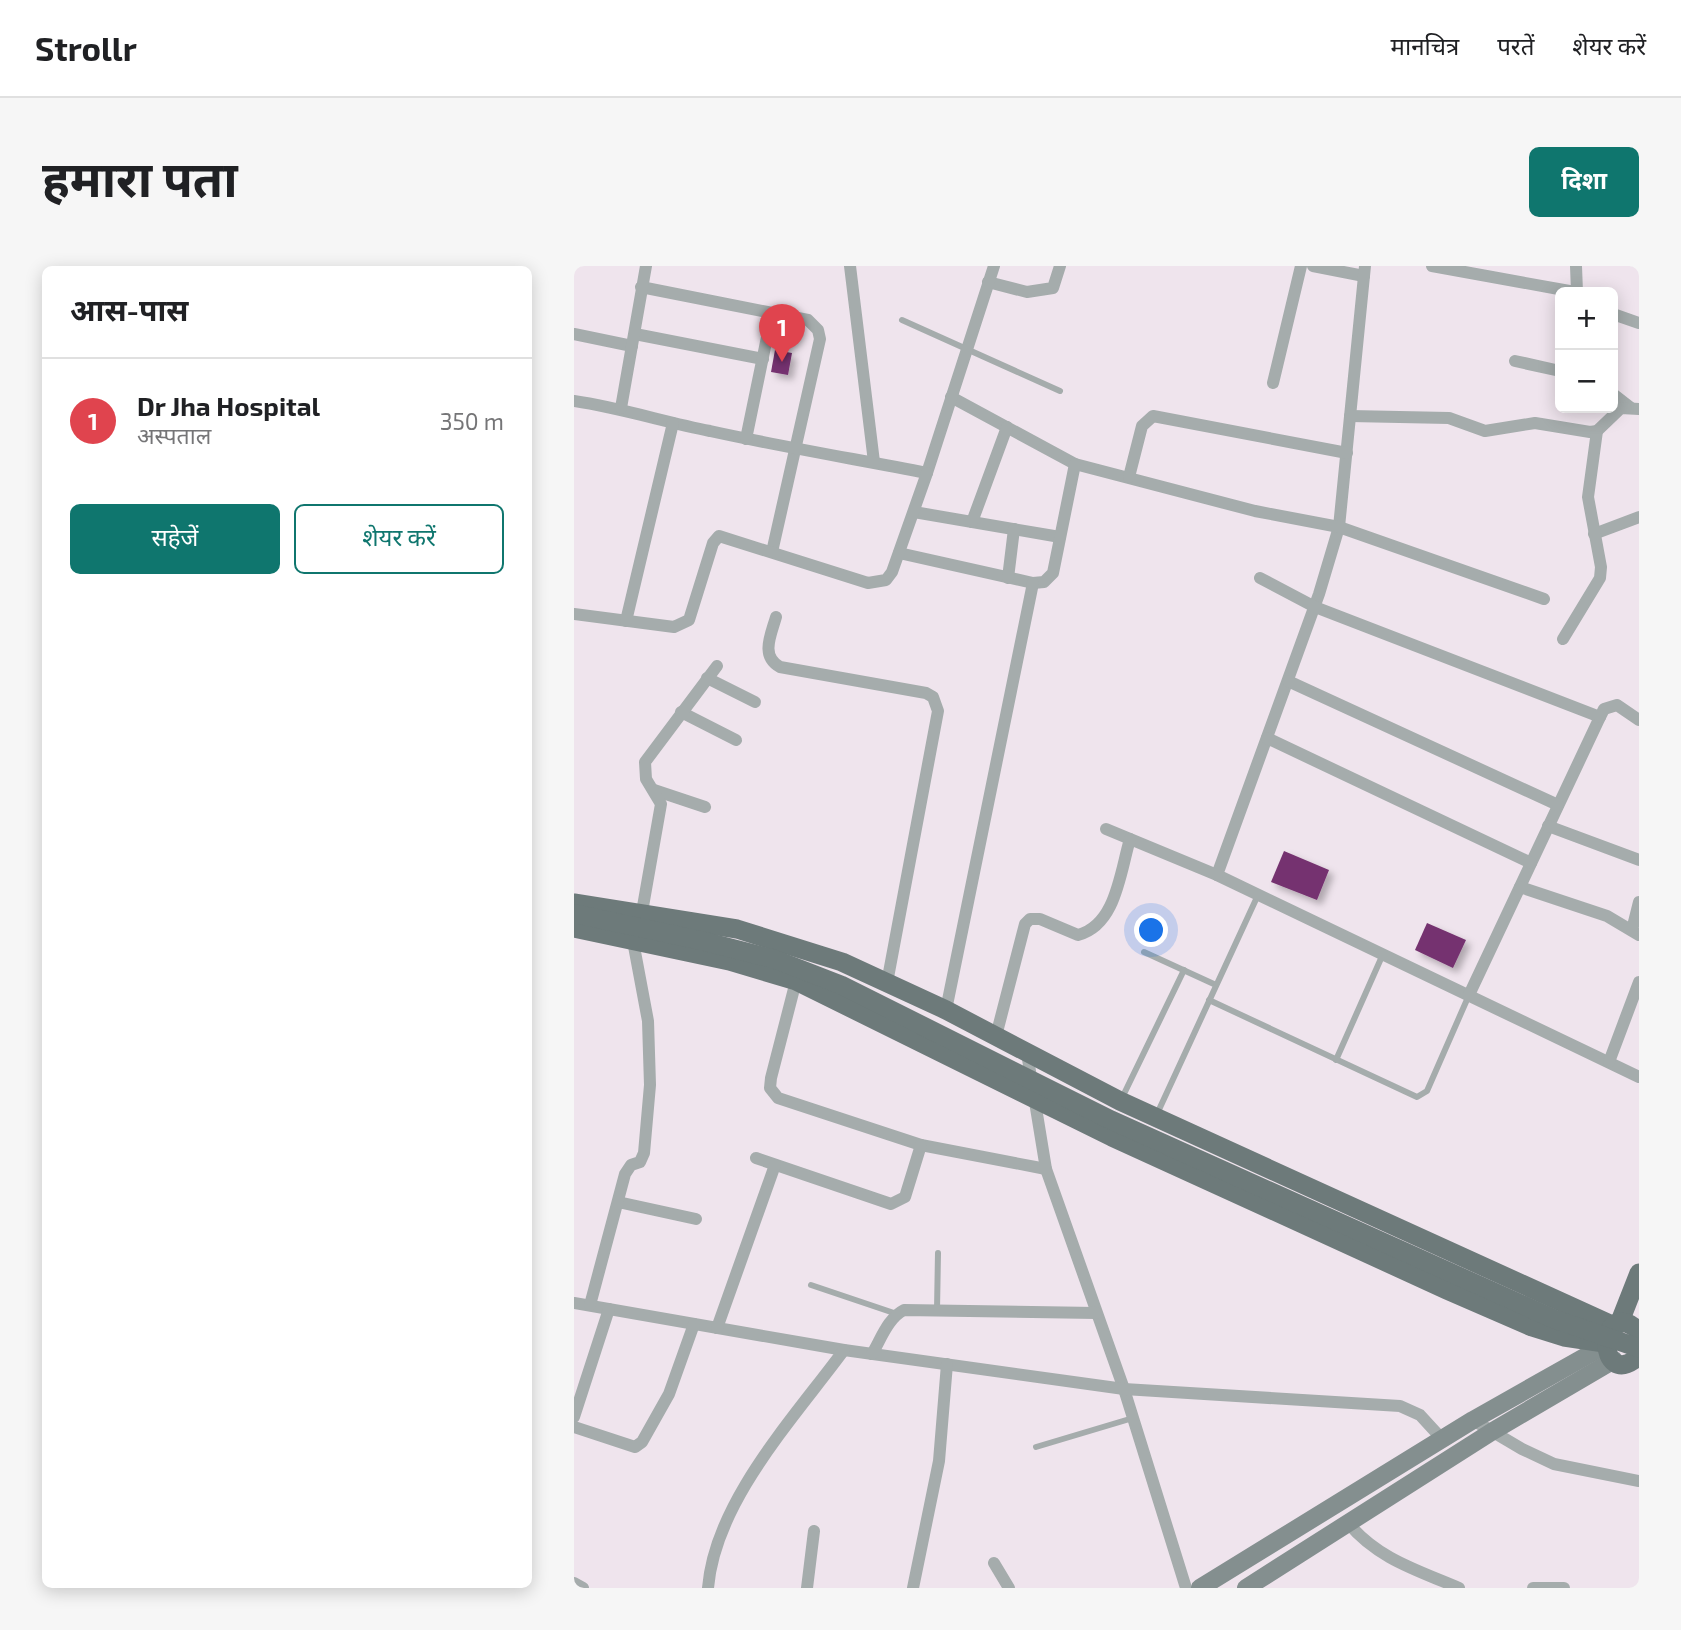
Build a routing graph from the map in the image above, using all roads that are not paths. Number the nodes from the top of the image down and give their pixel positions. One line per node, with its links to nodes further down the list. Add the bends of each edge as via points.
1 (646, 266): 11 (street)
2 (850, 266): 38 (street)
3 (994, 266): 10 (street)
4 (1060, 266): 10 (street, via 1053,288 1027,292)
5 (1301, 266): 24 (street)
6 (1313, 266): 9 (street)
7 (1432, 266): 13 (street)
8 (1576, 266): 12 (street)
9 (1364, 271): 31 (street)
10 (988, 282): 20 (street)
11 (641, 287): 14 (street); 19 (street)
12 (1576, 287)
13 (1555, 288)
14 (772, 313): 21 (street); 36 (street, via 808,320 820,339)
15 (1618, 316): 17 (street)
16 (902, 320): 20 (lane)
17 (1639, 323)
18 (574, 334): 19 (street)
19 (633, 340): 21 (street); 29 (street)
20 (966, 349): 25 (lane); 26 (street)
21 (763, 359): 35 (street)
22 (1515, 361): 23 (street)
23 (1555, 369)
24 (1273, 383)
25 (1060, 391)
26 (951, 397): 33 (street); 40 (street)
27 (1618, 397): 30 (street)
28 (574, 401): 29 (street)
29 (621, 408): 32 (street)
30 (1635, 408): 34 (street, via 1621,408)
31 (1350, 416): 34 (street, via 1449,418 1485,431 1527,423); 37 (street)
32 (673, 424): 35 (street); 58 (street)
33 (1007, 427): 39 (street); 44 (street)
34 (1597, 430): 47 (street, via 1588,486)
35 (746, 439): 36 (street)
36 (794, 449): 38 (street); 49 (street)
37 (1347, 453): 41 (street, via 1153,416 1142,426); 45 (street)
38 (874, 462): 40 (street)
39 (1075, 464): 41 (street); 48 (street)
40 (928, 472): 42 (street)
41 (1129, 477): 45 (street)
42 (914, 512): 44 (street); 50 (street)
43 (1639, 517): 47 (street)
44 (972, 522): 46 (street)
45 (1339, 527): 54 (street); 55 (street)
46 (1014, 529): 48 (street); 51 (street)
47 (1594, 534): 59 (street, via 1600,578)
48 (1060, 537): 53 (street, via 1050,579)
49 (772, 552): 50 (street, via 868,583 887,580); 58 (street, via 719,536 689,620 674,627)
50 (899, 553): 51 (street)
51 (1008, 578): 53 (street)
52 (1260, 578): 55 (street)
53 (1033, 583): 94 (street)
54 (1544, 599)
55 (1315, 607): 62 (street); 65 (street)
56 (574, 614): 58 (street)
57 (776, 617): 90 (street, via 768,652 780,667 926,693 936,703)
58 (626, 621)
59 (1563, 639)
60 (717, 666): 61 (street)
61 (707, 678): 63 (street); 64 (street)
62 (1288, 681): 67 (street); 70 (street)
63 (755, 702)
64 (681, 712): 68 (street); 69 (street, via 645,762 646,779)
65 (1600, 717): 66 (street, via 1604,709 1617,705); 70 (street)
66 (1639, 720)
67 (1267, 738): 76 (street); 77 (street)
68 (736, 740)
69 (654, 790): 71 (street); 81 (street, via 661,804 660,816)
70 (1558, 805): 72 (street)
71 (705, 807)
72 (1549, 826): 75 (street); 76 (street)
73 (1106, 829): 74 (street)
74 (1130, 839): 77 (street); 95 (street, via 1111,904 1097,927 1077,935 1040,919 1025,924)
75 (1639, 860)
76 (1531, 863): 78 (street)
77 (1217, 875): 79 (street)
78 (1520, 887): 83 (street, via 1607,916); 92 (street)
79 (1259, 894): 86 (street); 91 (lane)
80 (1639, 902): 83 (street)
81 (642, 912): 82 (main road); 90 (main road, via 737,929 842,961)
82 (575, 914): 84 (main road); 123 (main road, bridge, via 762,956 841,985 1111,1121)
83 (1635, 933)
84 (633, 941): 88 (main road); 109 (street, via 648,1021 650,1086 644,1153 625,1174)
85 (1144, 952): 87 (lane)
86 (1383, 954): 92 (street); 97 (lane)
87 (1184, 971): 91 (lane); 101 (lane)
88 (796, 981): 100 (main road); 103 (street, via 771,1078 773,1094)
89 (1639, 982): 98 (street)
90 (887, 983): 94 (main road)
91 (1216, 985): 93 (lane)
92 (1469, 995): 97 (lane, via 1424,1096 1410,1096); 98 (street)
93 (1209, 1000): 97 (lane); 102 (lane)
94 (946, 1010): 95 (main road)
95 (996, 1036): 96 (main road)
96 (1027, 1053): 100 (street); 101 (main road)
97 (1336, 1060)
98 (1609, 1062): 99 (street)
99 (1639, 1077)
100 (1034, 1097): 107 (street); 108 (main road)
101 (1120, 1101): 102 (main road)
102 (1157, 1116): 104 (main road)
103 (921, 1145): 106 (street, via 905,1197 891,1204); 107 (street)
104 (1237, 1153): 108 (main road); 123 (main road)
105 (756, 1158): 106 (street)
106 (775, 1165): 121 (street)
107 (1046, 1169): 118 (street)
108 (1224, 1187): 123 (main road, via 1532,1326)
109 (618, 1202): 110 (street); 115 (street)
110 (696, 1219)
111 (938, 1253): 117 (lane)
112 (1639, 1273): 123 (main road)
113 (811, 1285): 119 (lane)
114 (574, 1303): 115 (street)
115 (590, 1306): 116 (street)
116 (609, 1309): 120 (street); 128 (street)
117 (937, 1310): 118 (street); 119 (street)
118 (1096, 1313): 127 (street)
119 (897, 1314): 125 (street)
120 (694, 1324): 121 (street); 131 (street, via 669,1394 642,1442 635,1447 623,1445)
121 (717, 1328): 124 (street)
122 (1639, 1331): 123 (main road, via 1629,1324)
123 (1623, 1348): 130 (main road); 132 (main road)
124 (844, 1350): 125 (street); 141 (street, via 733,1502 716,1541)
125 (872, 1354): 126 (street)
126 (947, 1364): 127 (street); 143 (street, via 939,1461)
127 (1124, 1389): 129 (street); 133 (street, via 1400,1406 1420,1415)
128 (574, 1417)
129 (1133, 1418): 134 (lane); 145 (street)
130 (1473, 1420): 132 (street); 133 (main road)
131 (574, 1427)
132 (1493, 1431): 135 (street, via 1554,1464); 136 (main road)
133 (1442, 1439): 146 (main road)
134 (1036, 1447)
135 (1639, 1481)
136 (1348, 1523): 147 (main road); 148 (street, via 1380,1554)
137 (814, 1531): 142 (street)
138 (994, 1563): 144 (street)
139 (574, 1583): 140 (street)
140 (583, 1588)
141 (708, 1588)
142 (807, 1588)
143 (913, 1588)
144 (1009, 1588)
145 (1186, 1588)
146 (1200, 1588)
147 (1246, 1588)
148 (1459, 1588)
149 (1533, 1588): 150 (street)
150 (1564, 1588)

